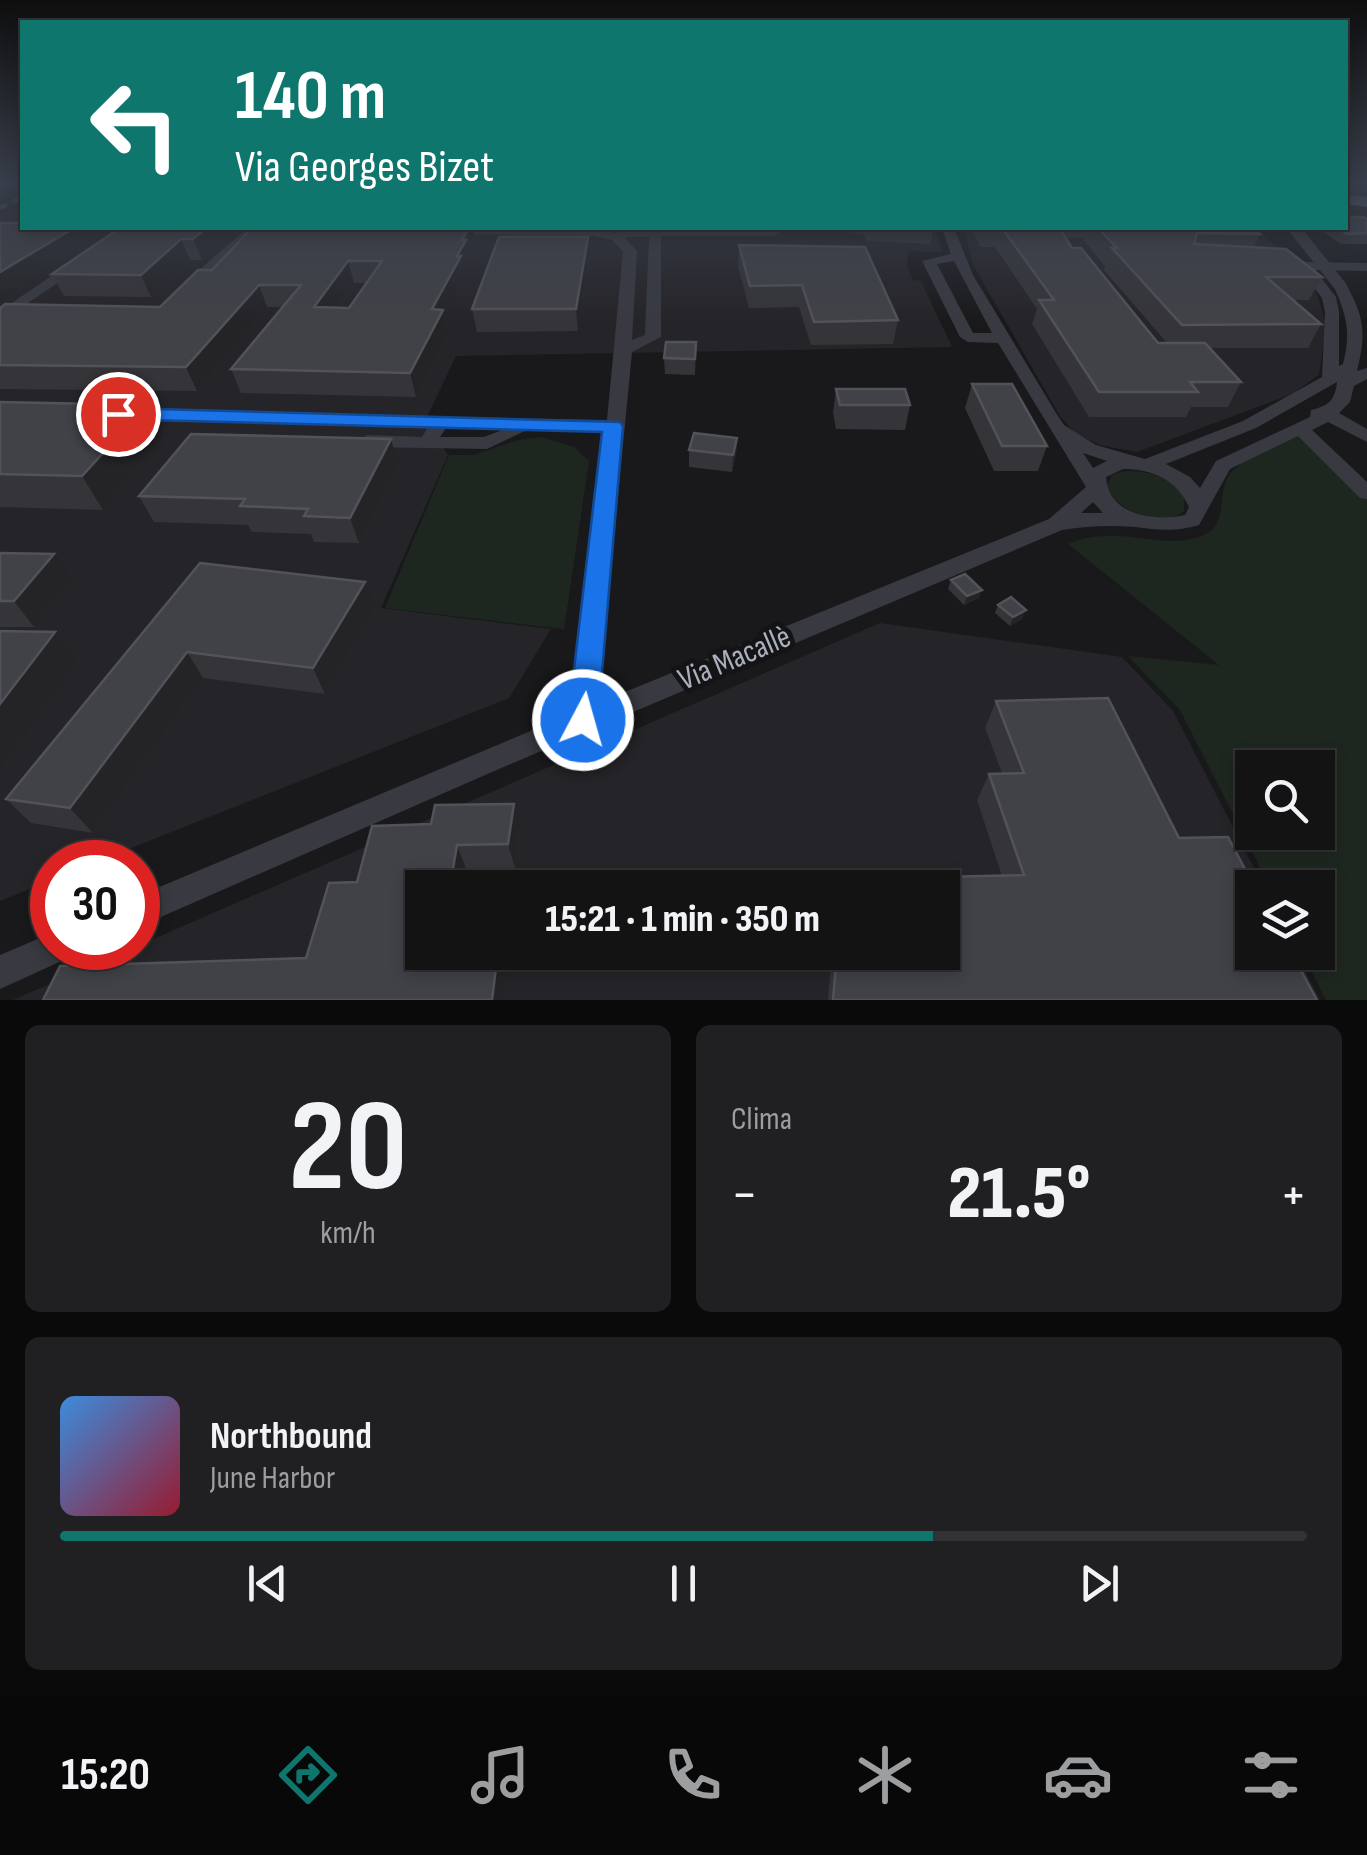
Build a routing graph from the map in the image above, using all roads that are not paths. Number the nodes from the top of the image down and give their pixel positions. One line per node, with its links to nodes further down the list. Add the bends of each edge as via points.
1 (253, 230): 15 (street)
2 (434, 230): 9 (street)
3 (707, 230): 4 (street); 8 (street)
4 (729, 230): 7 (street)
5 (949, 230): 10 (street)
6 (1296, 230): 21 (street, bridge, via 1341,287 1356,318 1357,340)
7 (774, 232)
8 (656, 233): 9 (street); 19 (street, via 654,337)
9 (616, 237): 19 (street, via 630,252)
10 (957, 257): 18 (street); 18 (street, via 929,262 968,338)
11 (87, 258): 17 (street)
12 (1286, 262): 13 (street)
13 (1307, 264): 14 (street); 21 (street, via 1329,298)
14 (1367, 267)
15 (173, 298)
16 (48, 312): 17 (street)
17 (5, 314)
18 (1004, 338): 26 (street)
19 (624, 350): 28 (street)
20 (1367, 373): 21 (street)
21 (1340, 377): 23 (street, via 1341,402); 34 (street, via 1265,419)
22 (99, 414): 24 (street)
23 (1327, 414): 29 (street); 30 (street); 34 (street, via 1286,416)
24 (197, 417): 25 (street); 31 (street, via 197,432)
25 (439, 424): 27 (street); 33 (street)
26 (1054, 424): 35 (street, via 1090,449); 36 (street)
27 (526, 426): 28 (street); 33 (street, via 488,444)
28 (613, 426): 41 (street)
29 (1304, 426): 30 (street); 37 (street); 38 (street, via 1223,465)
30 (1365, 436)
31 (211, 438)
32 (349, 441): 33 (street)
33 (428, 443)
34 (1182, 453): 35 (street)
35 (1138, 464): 36 (street, Via Macallè, via 1108,466 1096,475); 38 (street, via 1176,477)
36 (1095, 487): 39 (street, via 1108,505); 40 (street, Via Macallè)
37 (1367, 492)
38 (1199, 506): 39 (street, Via Macallè, via 1192,520 1176,526)
39 (1137, 521): 40 (street, Via Macallè)
40 (1056, 524): 41 (street, Via Macallè)
41 (583, 720): 42 (street, Via Macallè)
42 (160, 903)
43 (30, 959): 44 (street)
44 (0, 972)

